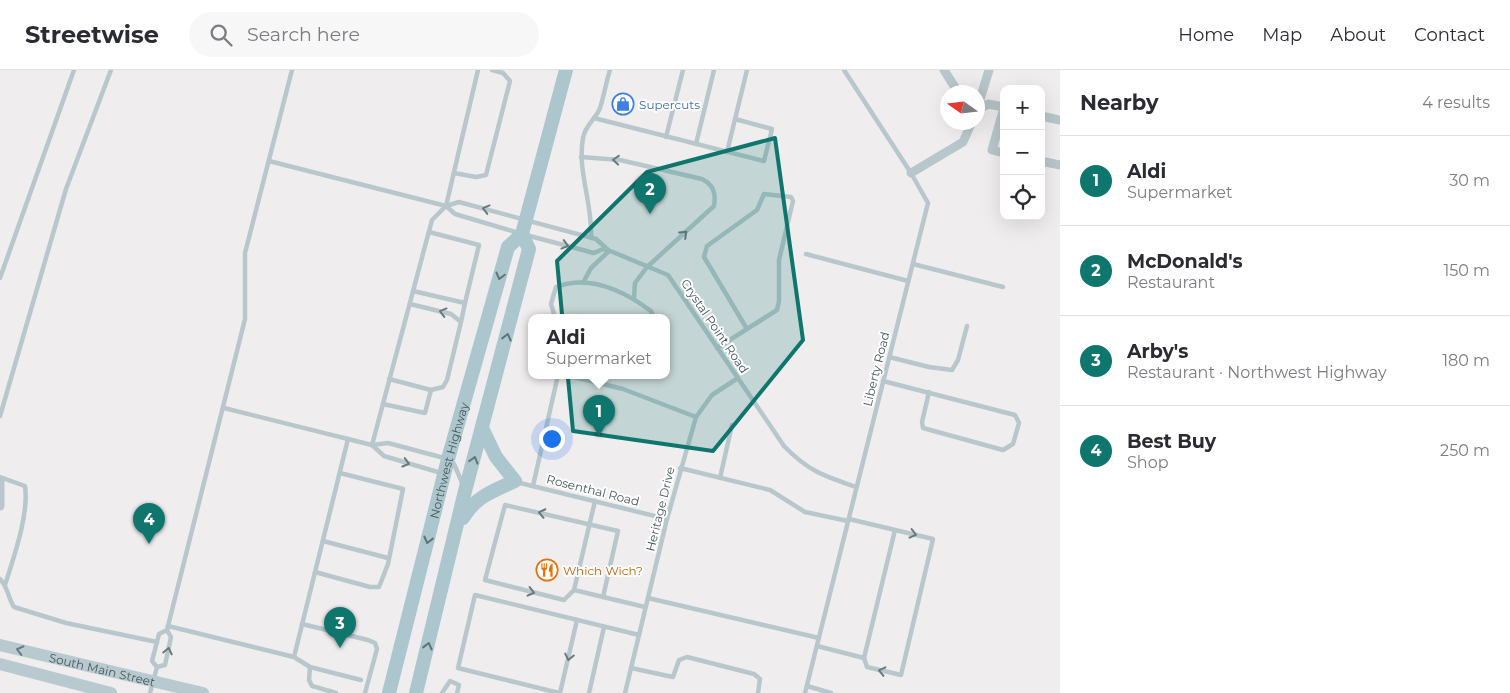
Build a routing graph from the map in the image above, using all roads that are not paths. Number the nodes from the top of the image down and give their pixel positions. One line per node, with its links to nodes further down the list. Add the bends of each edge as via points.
1 (74, 70): 43 (lane)
2 (111, 70): 67 (lane, via 66,189)
3 (292, 70): 29 (lane)
4 (478, 70): 33 (lane)
5 (492, 70): 33 (lane, via 503,73 510,81 486,175 476,177)
6 (566, 70): 35 (main road, Northwest Highway)
7 (610, 70): 19 (lane, via 600,109)
8 (683, 70): 24 (lane)
9 (714, 70): 25 (lane)
10 (747, 70): 20 (lane)
11 (844, 70): 32 (lane, Liberty Road)
12 (944, 70): 14 (street)
13 (988, 70): 15 (street)
14 (954, 85)
15 (984, 85)
16 (985, 105): 17 (street)
17 (1000, 107)
18 (1045, 117): 21 (street)
19 (594, 118): 24 (lane); 28 (lane, via 586,127)
20 (734, 119): 26 (lane); 26 (lane, via 772,129 764,161)
21 (1060, 120)
22 (1000, 122): 27 (street, via 992,150)
23 (968, 130): 32 (street, via 963,142)
24 (666, 137): 25 (lane)
25 (696, 144): 26 (lane)
26 (727, 152)
27 (1000, 152)
28 (581, 157): 38 (lane, via 592,219); 42 (lane, one-way to 28, via 714,206 713,189 702,179 620,160)
29 (269, 161): 34 (lane); 66 (lane, via 245,253 245,319)
30 (1045, 162): 31 (street)
31 (1060, 164)
32 (911, 172): 41 (lane, Liberty Road, via 928,203)
33 (454, 173): 34 (lane)
34 (446, 206): 35 (lane, one-way to 34, via 459,202); 36 (lane, via 432,220); 37 (lane, Crystal Point Road, via 455,214)
35 (526, 219): 37 (main road, Northwest Highway); 38 (lane)
36 (429, 232): 47 (lane); 49 (lane, via 480,245)
37 (522, 234): 39 (lane, Crystal Point Road, one-way to 39, via 594,253); 70 (main road, Northwest Highway, one-way to 37, via 529,249); 73 (main road, Northwest Highway, one-way to 73, via 508,247)
38 (591, 238): 39 (lane)
39 (608, 250): 42 (lane, Crystal Point Road); 44 (lane)
40 (806, 254): 45 (lane)
41 (913, 264): 45 (lane, Liberty Road); 46 (lane)
42 (648, 267): 48 (lane, via 635,283); 56 (lane, Crystal Point Road, via 668,275)
43 (0, 278)
44 (584, 281): 48 (lane); 51 (lane, via 556,287 551,304)
45 (908, 281): 57 (lane, Liberty Road)
46 (1003, 287)
47 (413, 291): 49 (lane); 50 (lane)
48 (634, 298): 52 (lane)
49 (465, 303): 53 (lane)
50 (410, 304): 53 (lane, one-way to 50, via 451,314); 59 (lane)
51 (554, 314)
52 (652, 314)
53 (461, 322): 63 (lane, via 447,380 443,386)
54 (968, 326): 57 (lane, via 952,370)
55 (747, 329): 55 (lane, via 777,310 779,260 793,200 791,197 764,194 757,210 705,250 704,257); 56 (lane)
56 (718, 348): 58 (lane, Crystal Point Road)
57 (889, 357): 62 (lane, Liberty Road)
58 (738, 378): 68 (lane, Heritage Drive, via 712,395); 82 (lane, Crystal Point Road, via 800,464)
59 (390, 379): 63 (lane); 65 (lane)
60 (557, 379): 81 (lane)
61 (582, 379): 68 (lane, via 623,389)
62 (883, 381): 64 (lane); 82 (lane, Liberty Road)
63 (432, 390): 65 (lane, via 425,414)
64 (929, 392): 64 (lane, via 1015,415 1019,423 1014,444 1003,450 923,428)
65 (383, 404): 72 (lane)
66 (224, 408): 71 (lane); 103 (lane)
67 (0, 416)
68 (696, 417): 74 (lane, Heritage Drive)
69 (732, 425): 78 (lane)
70 (483, 430): 80 (main road, via 496,457); 83 (main road, Northwest Highway, one-way to 70)
71 (348, 439): 72 (lane); 75 (lane)
72 (372, 445): 73 (lane, via 388,443); 76 (lane, one-way to 76, via 384,456)
73 (448, 459): 76 (main road, Northwest Highway); 83 (lane, via 458,471)
74 (680, 468): 78 (lane); 86 (lane, Heritage Drive)
75 (340, 473): 91 (lane); 92 (lane, via 403,489)
76 (445, 474): 122 (main road, Northwest Highway, one-way to 122)
77 (0, 477): 95 (lane, via 25,486 26,497)
78 (720, 478): 87 (lane, via 770,490 805,512)
79 (0, 481): 85 (street)
80 (515, 482): 81 (lane, Rosenthal Road); 89 (main road, via 483,496 470,506)
81 (533, 486): 84 (lane, Rosenthal Road)
82 (856, 487): 87 (lane, Liberty Road)
83 (465, 491): 89 (main road, Northwest Highway)
84 (595, 501): 86 (lane, Rosenthal Road); 88 (lane)
85 (0, 506)
86 (667, 519): 98 (lane, Heritage Drive)
87 (848, 520): 90 (lane); 105 (lane, Liberty Road)
88 (590, 524): 96 (lane); 96 (lane, one-way to 96, via 505,505 485,580 564,600); 97 (lane, via 618,530)
89 (456, 529): 123 (main road, Northwest Highway, one-way to 89)
90 (895, 530): 110 (lane); 110 (lane, one-way to 110, via 933,539 901,675 867,667)
91 (322, 541): 92 (lane); 93 (lane)
92 (388, 558): 93 (lane, via 379,587)
93 (315, 572): 101 (lane)
94 (0, 579): 95 (lane)
95 (5, 585): 106 (lane, via 14,607 66,623)
96 (574, 590): 97 (lane)
97 (603, 597): 99 (lane)
98 (648, 598): 99 (lane, Heritage Drive); 105 (lane)
99 (645, 607): 104 (lane, Heritage Drive)
100 (577, 620): 102 (lane); 126 (lane, one-way to 126); 126 (lane, via 475,595 458,668)
101 (302, 624): 109 (lane); 121 (lane, via 374,643 377,649)
102 (604, 627): 104 (lane); 127 (lane)
103 (167, 628): 106 (lane, via 159,634); 109 (lane); 114 (lane, one-way to 103, via 165,665 171,637)
104 (639, 636): 113 (lane, Heritage Drive)
105 (818, 638): 108 (lane, Liberty Road)
106 (157, 642): 114 (lane, via 152,661)
107 (0, 645): 114 (street, South Main Street, one-way to 107)
108 (817, 646): 110 (lane); 116 (lane, Liberty Road)
109 (294, 657): 112 (lane)
110 (864, 658)
111 (0, 664): 117 (street, South Main Street)
112 (310, 667): 115 (lane); 120 (lane, via 312,686)
113 (631, 668): 128 (lane, Heritage Drive); 129 (lane, via 673,677 679,660 687,657 754,674 760,679)
114 (155, 673): 118 (lane); 119 (street, South Main Street)
115 (361, 680)
116 (806, 686): 130 (lane, Liberty Road); 131 (lane)
117 (111, 693)
118 (150, 693)
119 (203, 693)
120 (336, 693)
121 (365, 693)
122 (389, 693)
123 (416, 693)
124 (442, 693): 125 (lane, via 450,681 459,685)
125 (457, 693)
126 (560, 693)
127 (590, 693)
128 (625, 693)
129 (758, 693)
130 (805, 693)
131 (830, 693)

